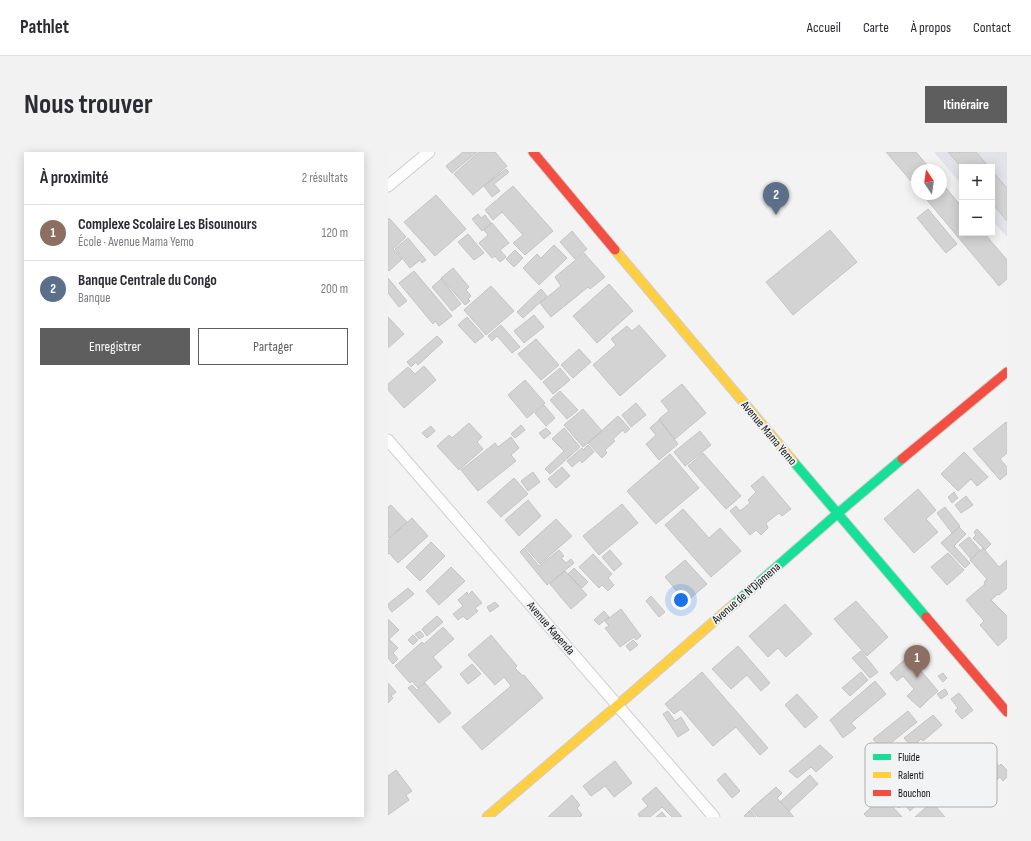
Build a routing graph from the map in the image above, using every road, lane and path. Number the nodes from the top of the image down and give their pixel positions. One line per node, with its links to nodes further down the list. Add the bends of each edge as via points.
1 (429, 152): 3 (street)
2 (533, 152): 6 (street, Avenue Mama Yemo)
3 (388, 186)
4 (1007, 372): 6 (street, Avenue de N'Djamena)
5 (388, 440): 7 (street, Avenue Kapenda)
6 (837, 514): 7 (street, Avenue de N'Djamena); 8 (street, Avenue Mama Yemo)
7 (618, 705): 9 (street, Avenue de N'Djamena); 10 (street, Avenue Kapenda)
8 (1007, 712)
9 (487, 817)
10 (714, 817)

